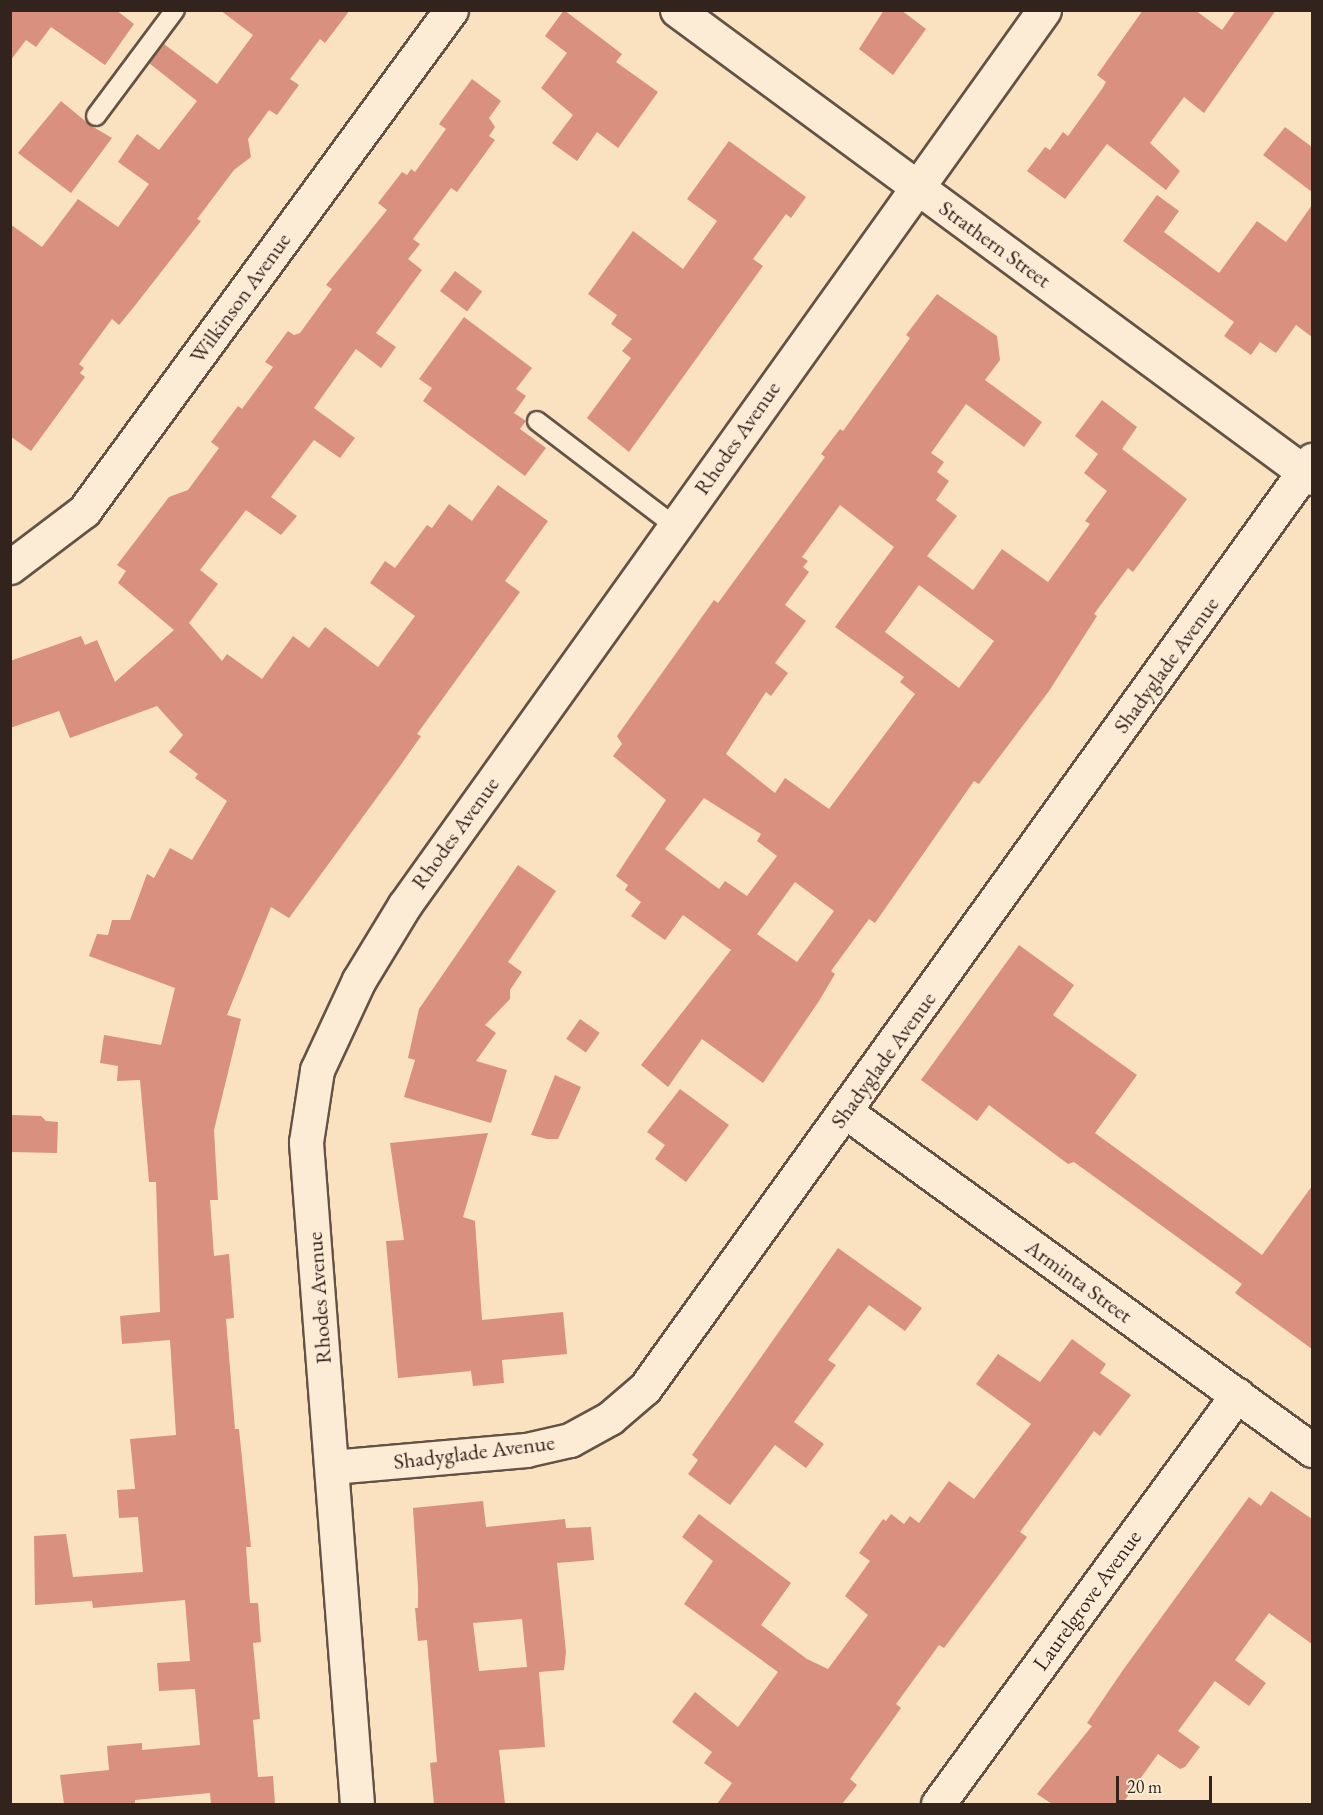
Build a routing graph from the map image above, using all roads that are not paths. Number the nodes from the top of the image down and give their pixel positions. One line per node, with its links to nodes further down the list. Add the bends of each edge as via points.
1 (175, 10): 5 (lane)
2 (451, 10): 10 (street, Wilkinson Avenue, via 84,511)
3 (677, 10): 6 (street, Strathern Street)
4 (1044, 10): 6 (street, Rhodes Avenue)
5 (96, 116)
6 (916, 187): 8 (street, Strathern Street); 9 (street, Rhodes Avenue)
7 (537, 421): 9 (lane)
8 (1310, 470): 11 (street, Shadyglade Avenue)
9 (675, 526): 14 (street, Rhodes Avenue, via 404,906 358,980 317,1070 306,1142)
10 (10, 567)
11 (846, 1112): 12 (street, Arminta Street); 14 (street, Shadyglade Avenue, via 645,1388 610,1418 570,1440 526,1450)
12 (1237, 1395): 13 (street, Arminta Street); 16 (street, Laurelgrove Avenue)
13 (1312, 1450)
14 (332, 1467): 15 (street, Rhodes Avenue)
15 (357, 1804)
16 (938, 1804)

